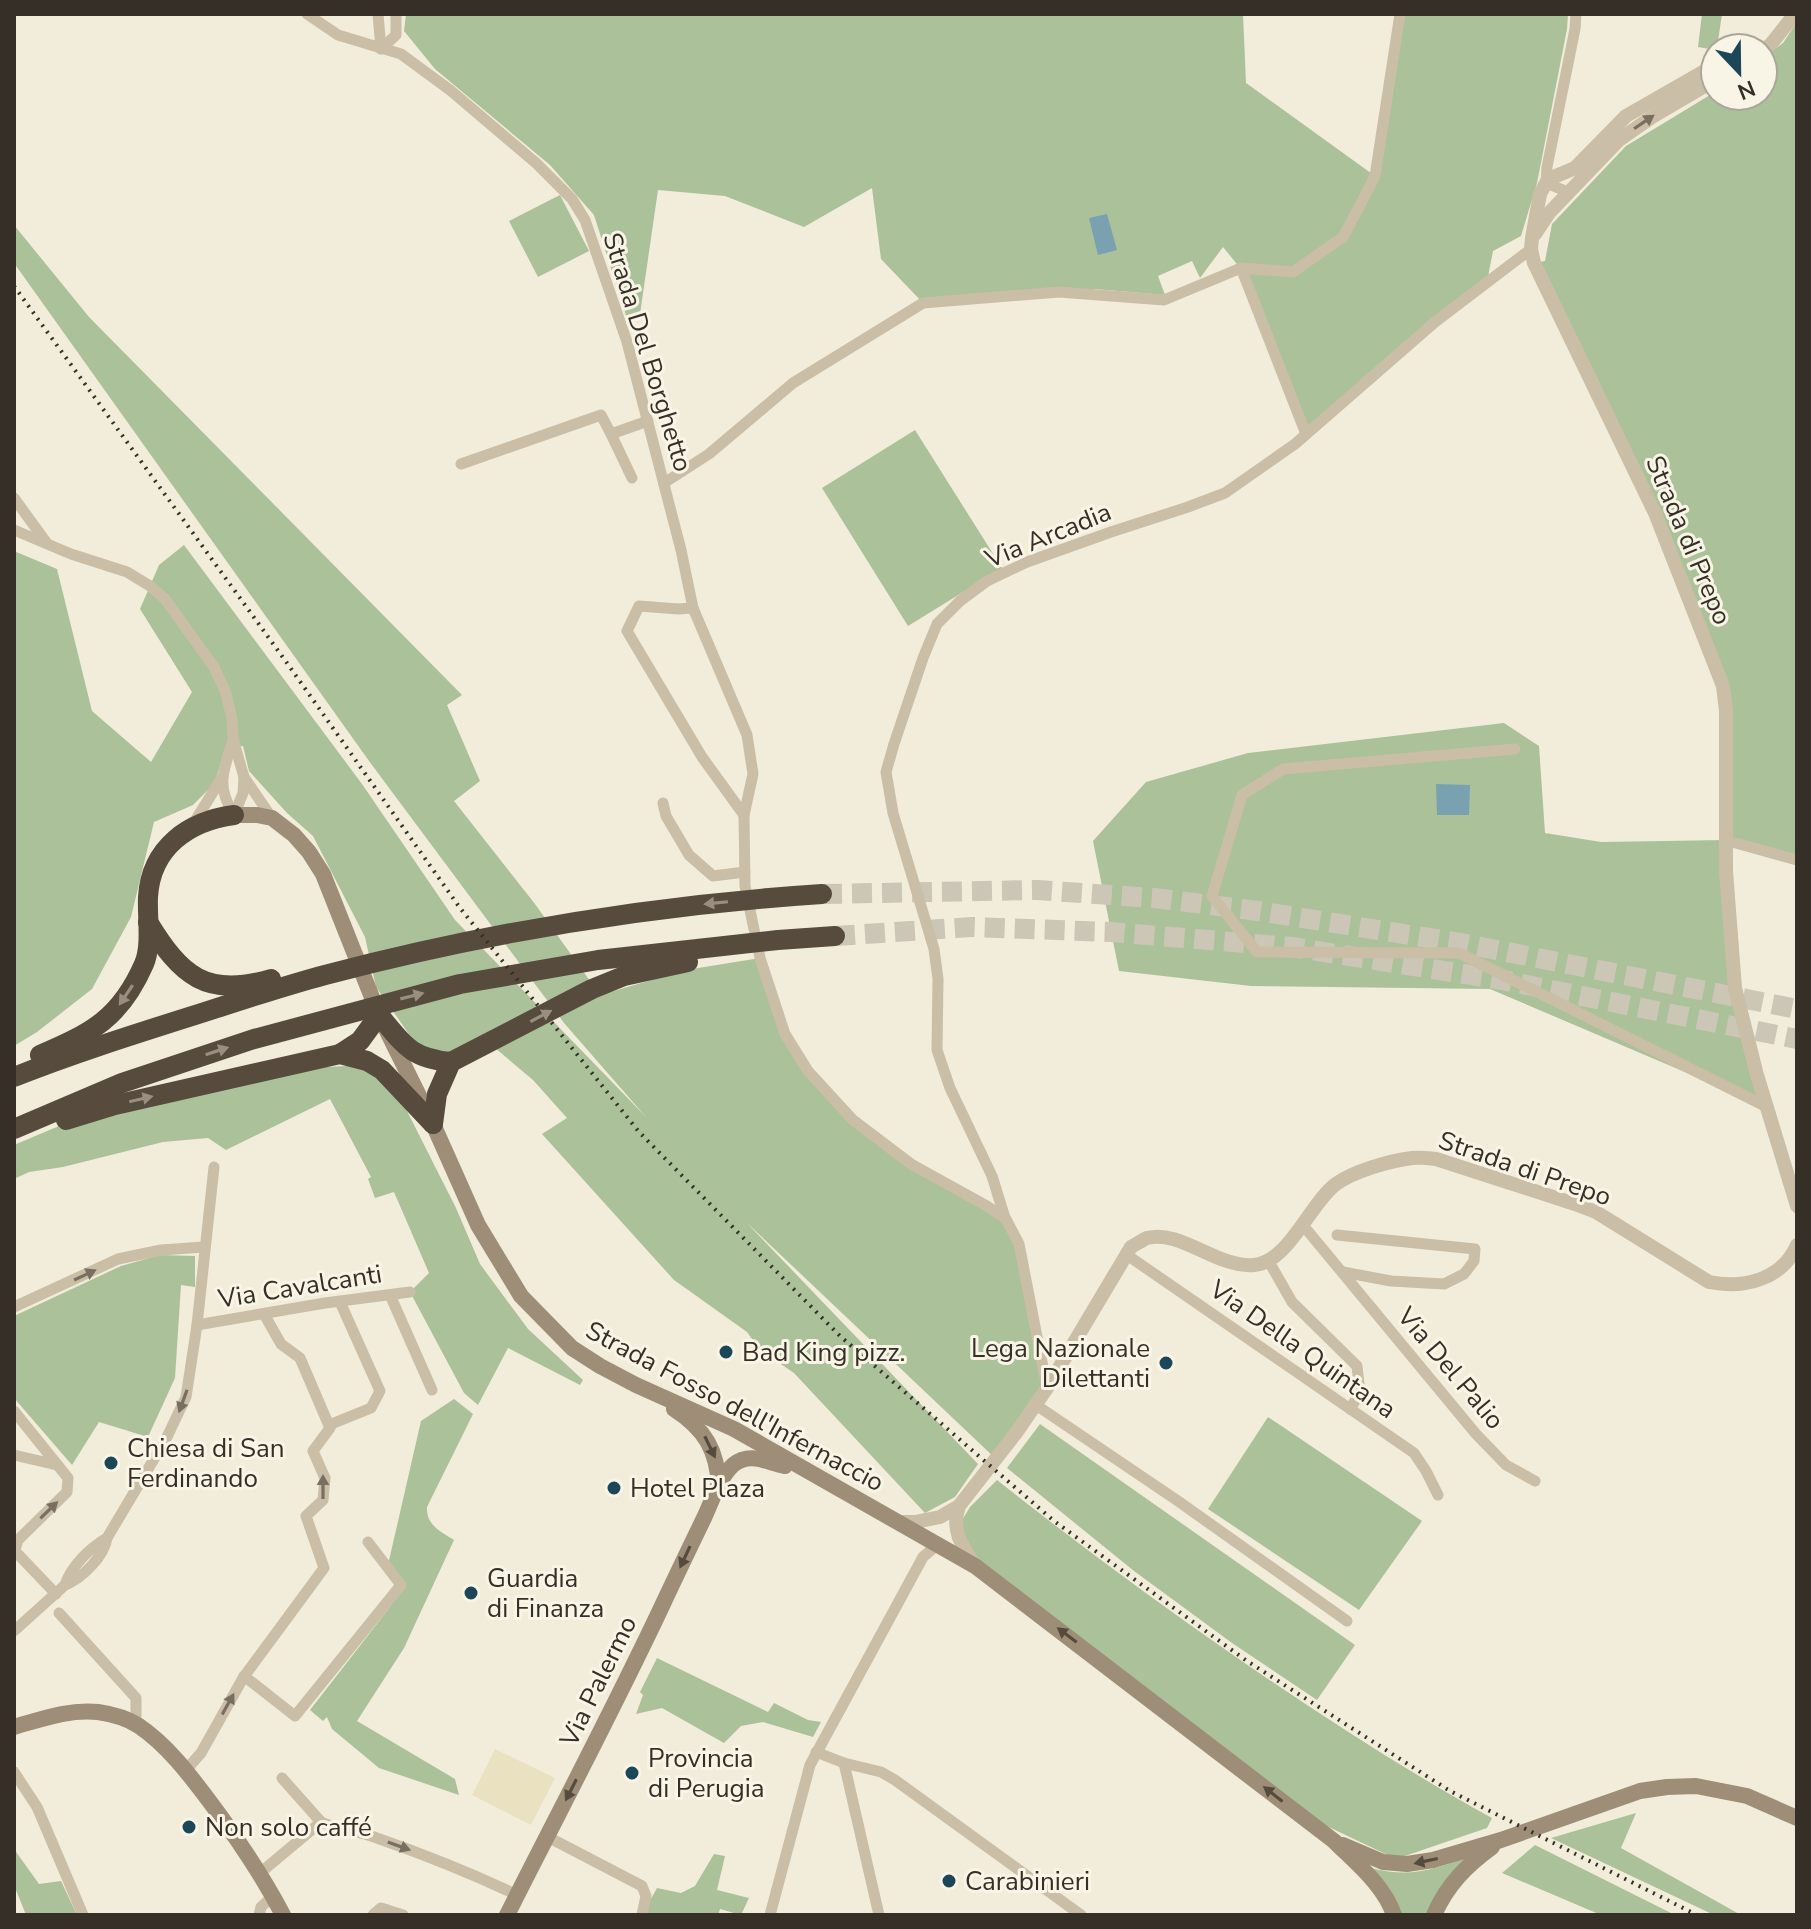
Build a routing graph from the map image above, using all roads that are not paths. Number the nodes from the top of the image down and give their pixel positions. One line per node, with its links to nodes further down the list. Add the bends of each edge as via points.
1 (307, 14): 8 (street, Strada Del Borghetto, via 338,35)
2 (378, 14): 8 (street)
3 (396, 14): 8 (street, via 396,35)
4 (1400, 14): 14 (street, via 1375,176 1343,237 1293,272)
5 (1576, 14): 11 (street)
6 (1795, 14): 7 (street)
7 (1779, 33)
8 (381, 49): 15 (street, Strada Del Borghetto, via 401,54 450,90 572,199 585,220 627,342)
9 (1699, 74): 11 (street, via 1626,116 1575,168)
10 (1699, 89): 12 (street, one-way to 10, via 1619,140)
11 (1546, 183): 12 (street); 13 (street)
12 (1568, 192): 13 (street)
13 (1532, 244): 17 (street, Via Arcadia); 34 (street, Strada di Prepo, via 1534,263 1655,513 1723,686)
14 (1241, 268): 17 (street); 20 (street, via 1164,300 1059,292 923,303 793,383 709,454)
15 (648, 421): 16 (street); 20 (street, Strada Del Borghetto)
16 (611, 434): 18 (street, via 601,415); 19 (street)
17 (1306, 434): 54 (street, Via Arcadia, via 1225,493 987,581 937,624 923,658 886,772 934,949 937,1050)
18 (461, 464)
19 (632, 478)
20 (664, 483): 24 (street, Strada Del Borghetto)
21 (14, 498): 23 (street)
22 (14, 530): 23 (street, Strada Fosso dell'Infernaccio)
23 (46, 542): 25 (street, Strada Fosso dell'Infernaccio, via 127,572 165,599 214,667 226,693)
24 (693, 608): 31 (street, Strada Del Borghetto, via 747,735 753,774); 31 (street, via 639,606 627,631 702,757)
25 (233, 739): 27 (street, Strada Fosso dell'Infernaccio); 28 (street, Strada Fosso dell'Infernaccio)
26 (1515, 749): 47 (street, via 1283,769 1242,795 1212,896 1257,952 1459,953)
27 (244, 777): 30 (street); 32 (street, Strada Fosso dell'Infernaccio)
28 (222, 779): 30 (street); 33 (street, Strada Fosso dell'Infernaccio)
29 (663, 803): 36 (street, via 689,855 713,876)
30 (234, 815): 32 (main road); 33 (highway)
31 (744, 815): 36 (street, Strada Del Borghetto)
32 (272, 818): 42 (main road, Strada Fosso dell'Infernaccio, via 294,835 323,874)
33 (191, 827): 38 (highway, via 175,839 151,876)
34 (1725, 840): 35 (street); 47 (street, Strada di Prepo, via 1735,988)
35 (1797, 860)
36 (745, 872): 54 (street, Strada Del Borghetto, via 760,958 785,1034 808,1071 853,1120 911,1164)
37 (822, 894): 41 (highway, one-way to 41, via 643,911)
38 (148, 922): 41 (highway, via 185,971 205,982 229,987); 45 (highway, one-way to 45, via 146,961 119,1006 83,1036)
39 (835, 936): 40 (highway)
40 (788, 939): 44 (highway, one-way to 40, via 624,976); 49 (highway, one-way to 40, via 175,1064 460,984 598,960)
41 (323, 970): 46 (highway)
42 (379, 1015): 43 (highway, via 360,1041); 44 (highway, via 417,1055); 48 (main road, Strada Fosso dell'Infernaccio)
43 (340, 1054): 48 (highway, via 382,1070); 50 (highway, one-way to 43, via 115,1105)
44 (451, 1062): 48 (highway, via 437,1094)
45 (14, 1066)
46 (14, 1077)
47 (1767, 1107): 52 (street, Strada di Prepo)
48 (433, 1124): 68 (main road, Strada Fosso dell'Infernaccio, via 478,1225 521,1296 572,1348)
49 (14, 1129)
50 (14, 1140)
51 (214, 1167): 58 (street)
52 (1793, 1179): 53 (street, Strada di Prepo)
53 (1797, 1206)
54 (1006, 1219): 69 (street, via 1019,1244)
55 (1302, 1224): 57 (street, Strada di Prepo, via 1334,1185 1376,1166 1414,1157 1436,1159 1596,1212 1709,1282 1749,1283 1774,1273); 60 (street, Strada di Prepo); 61 (street, Via Del Palio)
56 (1337, 1235): 61 (street, Via Del Palio, via 1475,1249 1464,1274 1444,1284)
57 (1797, 1245)
58 (204, 1247): 65 (street, one-way to 58, via 118,1259); 67 (street)
59 (1127, 1255): 60 (street, via 1131,1247 1159,1236 1221,1261 1257,1265); 69 (street); 72 (street, Via Della Quintana)
60 (1268, 1260): 72 (street, via 1292,1302 1357,1366 1360,1393)
61 (1342, 1272): 78 (street, Via Del Palio, via 1476,1434 1506,1465)
62 (410, 1292): 63 (street, Via Cavalcanti)
63 (390, 1295): 64 (street, Via Cavalcanti); 70 (street)
64 (340, 1302): 66 (street, Via Cavalcanti); 74 (street, via 380,1391 371,1408)
65 (14, 1307)
66 (264, 1314): 67 (street, Via Cavalcanti); 74 (street, via 281,1344 300,1358)
67 (197, 1325): 87 (street, one-way to 87, via 186,1397 167,1437 118,1523)
68 (636, 1385): 77 (main road, Strada Fosso dell'Infernaccio); 79 (main road, one-way to 79, via 704,1435 715,1455)
69 (1047, 1388): 71 (street)
70 (432, 1390)
71 (1036, 1405): 81 (street); 89 (street)
72 (1350, 1409): 80 (street, Via Della Quintana, via 1414,1453)
73 (14, 1411): 76 (street)
74 (329, 1425): 91 (street, one-way to 74, via 324,1568 306,1516 323,1500 325,1478 313,1451)
75 (14, 1455): 76 (street)
76 (58, 1466): 85 (street, one-way to 76, via 18,1540 67,1492 68,1478)
77 (804, 1468): 79 (main road, via 750,1458 733,1466); 82 (main road, Strada Fosso dell'Infernaccio)
78 (1535, 1481)
79 (719, 1486): 101 (main road, Via Palermo, one-way to 101)
80 (1438, 1495)
81 (963, 1501): 82 (street, via 940,1517); 86 (street, via 955,1523)
82 (900, 1522): 84 (main road, Strada Fosso dell'Infernaccio)
83 (368, 1542): 91 (street, via 401,1585 295,1716)
84 (938, 1544): 86 (main road, Strada Fosso dell'Infernaccio); 94 (street, via 923,1557)
85 (15, 1552): 87 (street)
86 (975, 1566): 103 (main road, Strada Fosso dell'Infernaccio, one-way to 86)
87 (56, 1594): 90 (street)
88 (59, 1613): 92 (street, via 136,1698)
89 (1347, 1621)
90 (14, 1631)
91 (244, 1676): 96 (street, one-way to 91)
92 (136, 1724): 93 (main road, via 109,1714 72,1711); 96 (main road)
93 (14, 1727)
94 (816, 1752): 95 (street); 114 (street)
95 (844, 1763): 115 (street); 116 (street, via 895,1780)
96 (186, 1770): 104 (main road)
97 (14, 1772): 107 (street, via 37,1807)
98 (282, 1778): 100 (street)
99 (1797, 1818): 102 (main road, via 1747,1796 1696,1786 1667,1787 1640,1791)
100 (321, 1822): 104 (street); 105 (street, one-way to 105, via 409,1849)
101 (548, 1837): 105 (main road, Via Palermo); 113 (street, via 642,1886)
102 (1501, 1840): 103 (main road, one-way to 103, via 1407,1864 1383,1862); 118 (main road, via 1467,1866)
103 (1334, 1841): 117 (main road, via 1378,1886)
104 (260, 1873): 106 (main road)
105 (517, 1895): 112 (main road, Via Palermo)
106 (273, 1896): 108 (street); 109 (main road)
107 (83, 1915)
108 (259, 1915)
109 (283, 1915)
110 (373, 1915): 111 (street, via 381,1908)
111 (403, 1915)
112 (507, 1915)
113 (642, 1915)
114 (770, 1915)
115 (879, 1915)
116 (1081, 1915)
117 (1394, 1915)
118 (1434, 1915)

